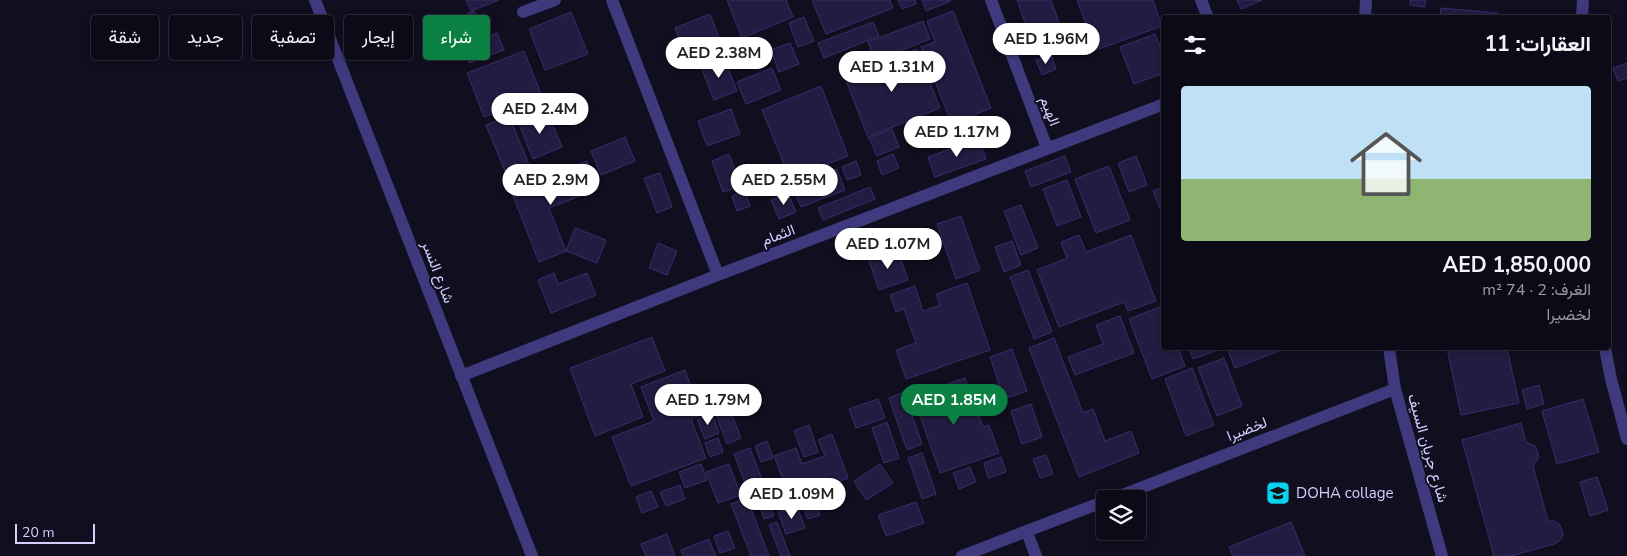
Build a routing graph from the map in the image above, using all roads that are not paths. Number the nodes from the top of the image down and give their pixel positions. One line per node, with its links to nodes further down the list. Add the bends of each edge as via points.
1 (315, 0): 17 (street, شارع النسر)
2 (555, 0): 8 (street)
3 (612, 0): 14 (street)
4 (991, 0): 13 (street, الهيم)
5 (1200, 0): 9 (street)
6 (1366, 0): 10 (street)
7 (1583, 0): 11 (street)
8 (523, 12)
9 (1207, 15)
10 (1364, 15)
11 (1582, 15)
12 (1161, 105): 13 (street, الثمام)
13 (1047, 148): 14 (street, الثمام)
14 (718, 275): 17 (street, الثمام)
15 (1389, 350): 18 (street, شارع جريان السيف)
16 (1605, 350): 19 (street)
17 (461, 376): 23 (street, شارع النسر)
18 (1395, 389): 20 (street, لخضيرا); 26 (street, شارع جريان السيف)
19 (1627, 439)
20 (1135, 490)
21 (1096, 505): 22 (street)
22 (1026, 532): 24 (street); 25 (street)
23 (532, 556)
24 (962, 556)
25 (1036, 556)
26 (1442, 556)

